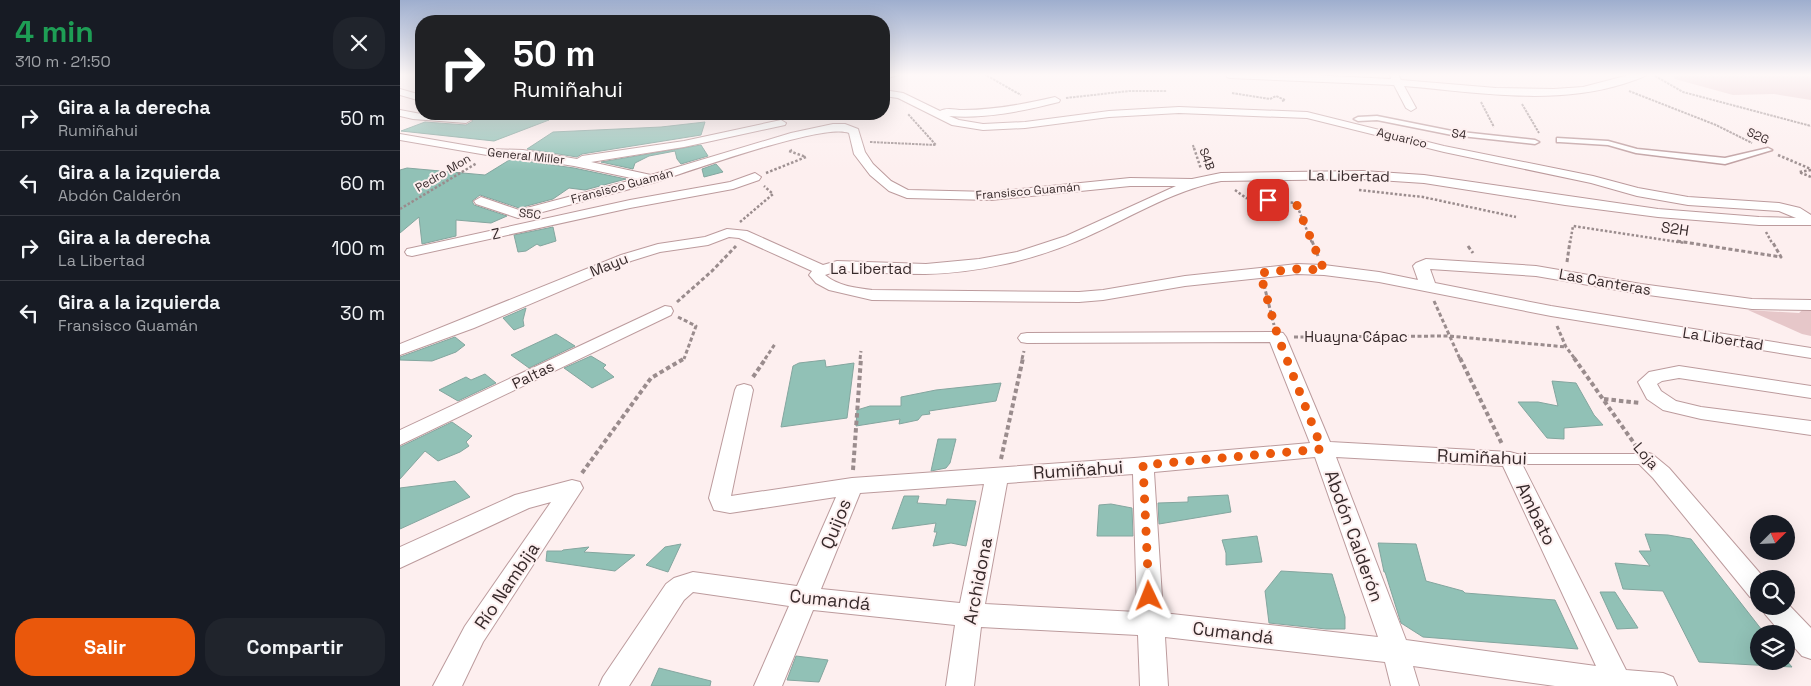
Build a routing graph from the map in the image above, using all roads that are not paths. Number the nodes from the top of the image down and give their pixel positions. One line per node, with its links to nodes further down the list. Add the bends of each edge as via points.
1 (921, 106): 3 (street, Aguarico)
2 (1027, 106): 3 (street, via 971,113)
3 (928, 110): 18 (street, Aguarico, via 956,124 983,127 1179,110 1302,114 1637,192 1688,201 1779,207)
4 (400, 113): 5 (street)
5 (415, 116)
6 (1358, 119): 10 (street, S4, via 1377,118 1452,133)
7 (780, 123): 12 (street, via 684,144)
8 (400, 137): 12 (street, General Miller)
9 (1560, 140): 11 (street, via 1608,143 1636,151 1725,161)
10 (1535, 142)
11 (1768, 150)
12 (574, 162): 14 (street, General Miller)
13 (755, 177): 19 (street, via 733,185)
14 (651, 179): 15 (street, Fransisco Guamán, via 780,139 845,127 854,131 860,154 878,176 897,191 908,194 991,196 1130,182); 17 (street, Fransisco Guamán)
15 (1200, 180): 18 (street, La Libertad, via 1362,175 1424,179 1658,213 1806,222); 21 (street, La Libertad, via 1071,239 1020,256 926,269 846,266)
16 (481, 201): 17 (street, S5C)
17 (518, 214): 19 (street, S5C)
18 (1807, 214)
19 (581, 216): 20 (street, Z)
20 (412, 252)
21 (821, 270): 22 (street, La Libertad, via 817,274 821,280 872,295 1103,295 1185,281 1296,269 1379,276); 26 (street, Mayu, via 742,234 658,248)
22 (1428, 286): 23 (street, Las Canteras, via 1421,266 1426,264 1536,271 1743,302); 27 (street, La Libertad, via 1551,311)
23 (1811, 305)
24 (665, 311): 31 (street, Paltas)
25 (1027, 338): 32 (street, Abdón Calderón, via 1278,337)
26 (400, 350)
27 (1811, 353)
28 (744, 390): 37 (street, Rumiñahui, via 720,498 722,504)
29 (1811, 392): 30 (street, via 1679,372 1656,376 1647,382 1654,395 1670,406)
30 (1811, 428)
31 (400, 438)
32 (1322, 449): 33 (street, Rumiñahui); 35 (street, Rumiñahui); 45 (street, Abdón Calderón)
33 (1510, 459): 34 (lane, Rumiñahui); 46 (street, Ambato)
34 (1645, 459): 39 (street, Loja, via 1661,473)
35 (1143, 465): 36 (street, Rumiñahui); 43 (street)
36 (997, 476): 37 (street, Rumiñahui); 41 (street, Archidona)
37 (852, 486): 40 (street, Quijos)
38 (400, 558): 47 (street, Río Nambija, via 523,501 572,488 474,634)
39 (1750, 579)
40 (805, 598): 41 (street, Cumandá); 48 (street, Cumandá, via 693,582 683,585 675,592); 49 (street, Quijos)
41 (971, 615): 43 (street, Cumandá); 50 (street, Archidona)
42 (1782, 615): 44 (street)
43 (1150, 624): 45 (street, Cumandá); 51 (street)
44 (1811, 647)
45 (1396, 651): 46 (street, Cumandá); 52 (street, Abdón Calderón)
46 (1619, 684): 53 (street, Cumandá)
47 (447, 686)
48 (613, 686)
49 (768, 686)
50 (960, 686)
51 (1154, 686)
52 (1405, 686)
53 (1663, 686)

